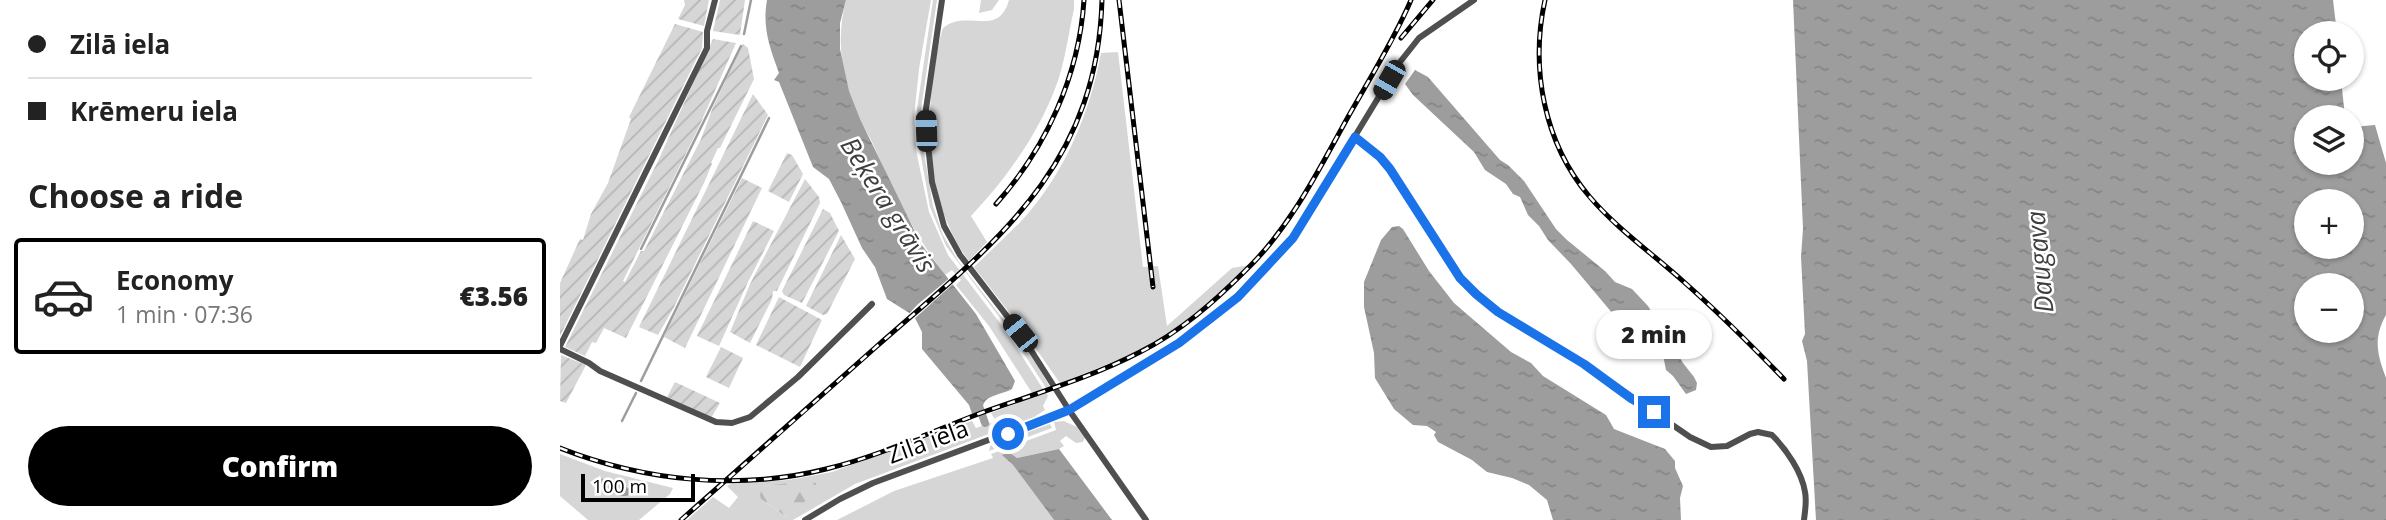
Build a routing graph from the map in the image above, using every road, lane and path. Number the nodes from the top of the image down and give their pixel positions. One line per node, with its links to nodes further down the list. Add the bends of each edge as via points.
1 (715, 0): 6 (street, via 707,48)
2 (942, 0): 7 (street, via 925,117 939,214 960,256 1020,333)
3 (1474, 0): 4 (street, Zilā iela, via 1419,38)
4 (1355, 137): 7 (street, Zilā iela, via 1293,238 1238,297 1179,343); 10 (street, via 1390,169 1460,278 1498,312 1711,447 1727,446 1758,432 1772,435 1791,458 1804,485)
5 (872, 304): 6 (street, via 798,377 750,417 732,424 716,422 600,371)
6 (560, 347)
7 (1069, 410): 8 (street, Zilā iela, via 873,483); 9 (street)
8 (805, 520)
9 (1146, 520)
10 (1804, 520)

